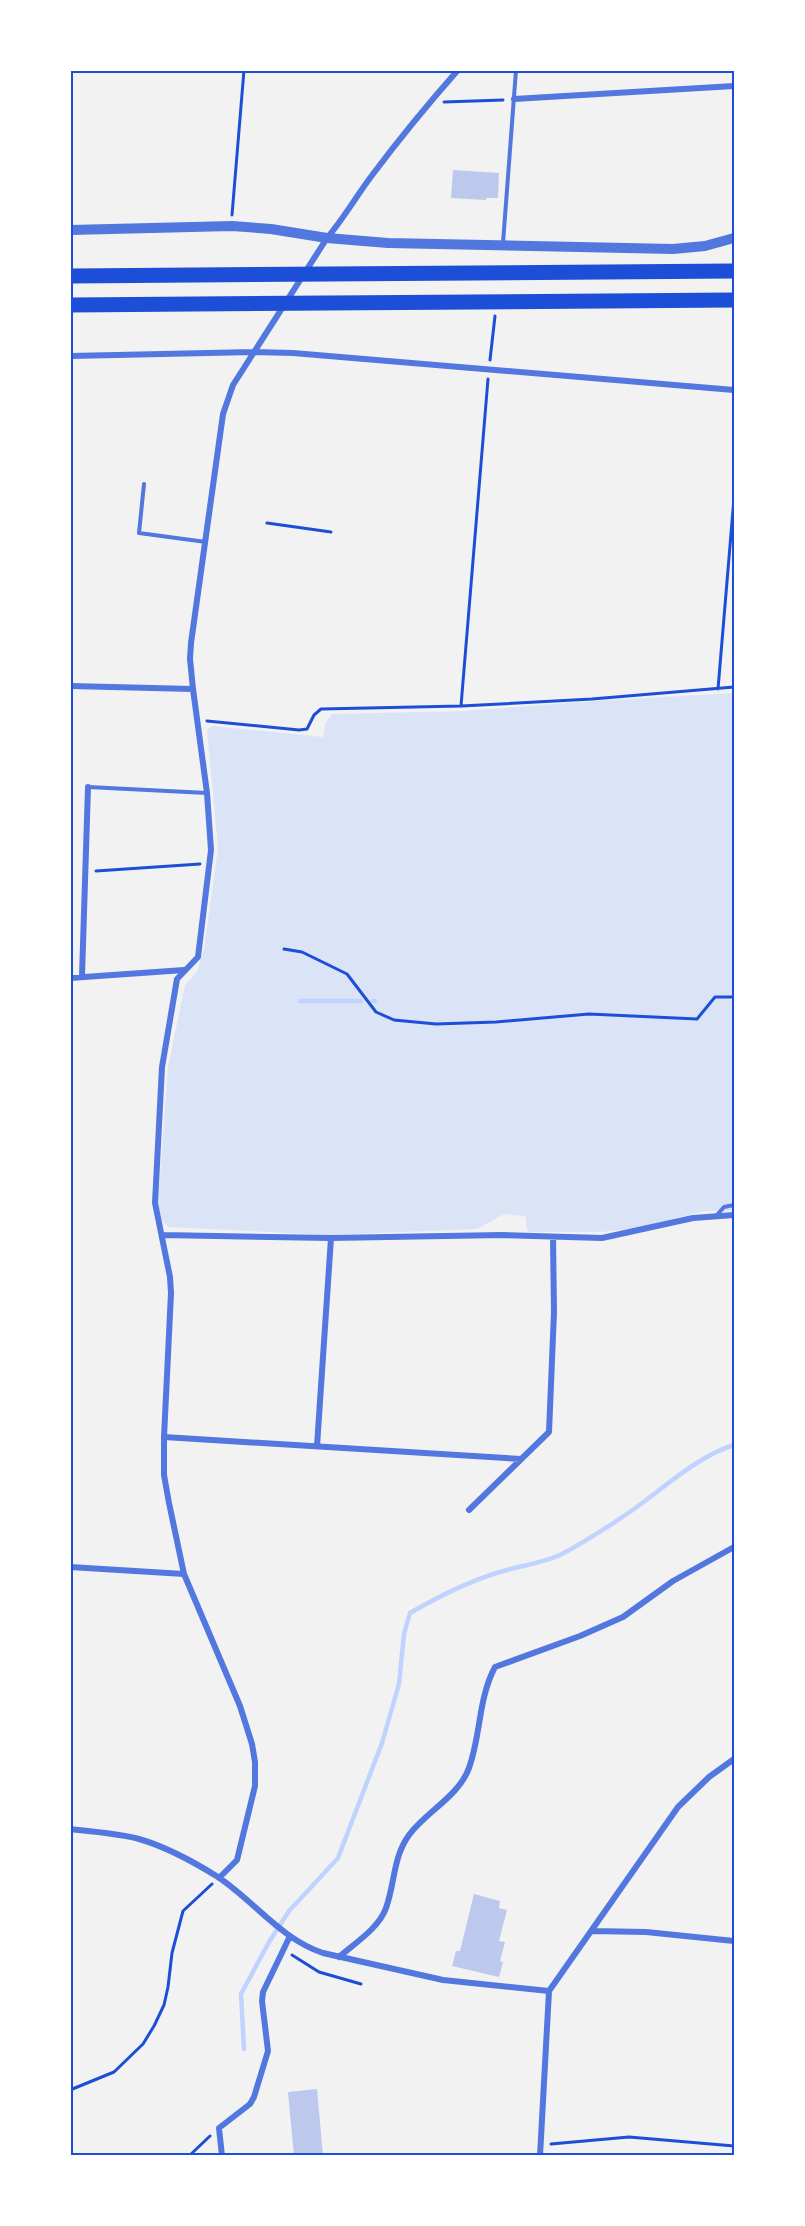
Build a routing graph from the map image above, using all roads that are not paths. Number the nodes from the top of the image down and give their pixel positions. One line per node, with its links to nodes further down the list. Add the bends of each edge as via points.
1 (458, 70): 6 (street, via 372,175)
2 (516, 70): 4 (lane)
3 (735, 86): 4 (street)
4 (514, 99): 8 (lane)
5 (70, 230): 6 (street, via 232,226)
6 (327, 238): 8 (street); 13 (street)
7 (735, 238): 8 (street, via 673,249)
8 (503, 244)
9 (735, 271): 10 (highway)
10 (70, 276)
11 (735, 300): 12 (highway)
12 (70, 305)
13 (254, 352): 14 (street); 15 (street); 17 (street, via 226,403)
14 (70, 356)
15 (735, 390)
16 (144, 484): 17 (lane, via 139,533)
17 (206, 542): 19 (street, via 191,643)
18 (70, 686): 19 (street)
19 (193, 689): 21 (street)
20 (88, 787): 21 (lane); 23 (street)
21 (207, 793): 22 (street, via 210,863 198,957)
22 (184, 970): 23 (street); 28 (street, via 177,979 162,1066 155,1203)
23 (82, 976): 24 (street)
24 (70, 978)
25 (735, 1205): 26 (lane, via 724,1207)
26 (716, 1215): 27 (street); 29 (street, via 615,1237)
27 (735, 1215)
28 (162, 1235): 30 (street); 31 (street, via 171,1293)
29 (553, 1237): 30 (street); 33 (street, via 549,1432)
30 (331, 1238): 32 (street)
31 (164, 1437): 32 (street); 37 (street, via 164,1475)
32 (317, 1446): 33 (street)
33 (521, 1459): 34 (street)
34 (470, 1510)
35 (735, 1547): 44 (street, via 673,1581 623,1617 495,1667 487,1682 464,1780 399,1848 386,1910)
36 (70, 1567): 37 (street)
37 (184, 1574): 40 (street, via 240,1706 255,1762 255,1786 237,1860)
38 (735, 1759): 41 (street, via 678,1807)
39 (70, 1829): 40 (street, via 139,1839)
40 (219, 1878): 42 (street)
41 (592, 1931): 43 (street); 45 (street)
42 (290, 1936): 44 (street, via 307,1947); 46 (street, via 263,1992 268,2051 254,2097 219,2128)
43 (735, 1941)
44 (339, 1957): 45 (street, via 443,1980)
45 (549, 1991): 47 (street)
46 (222, 2156)
47 (540, 2156)

